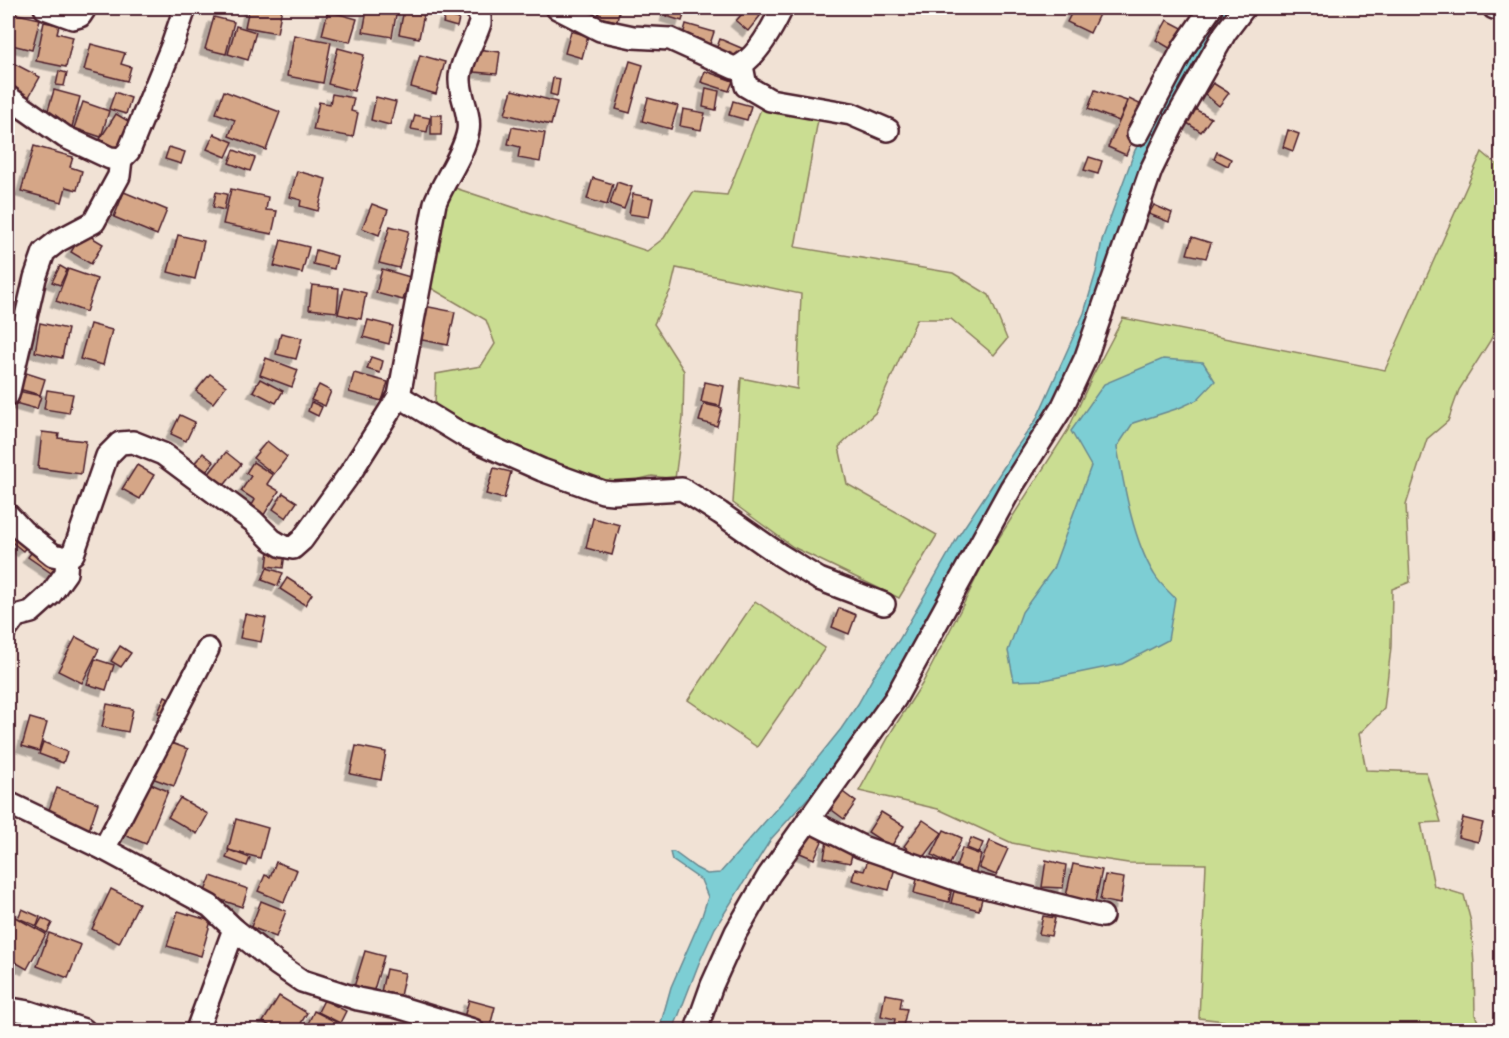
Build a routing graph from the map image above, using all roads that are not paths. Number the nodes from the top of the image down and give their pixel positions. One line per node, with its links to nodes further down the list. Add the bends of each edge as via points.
1 (45, 8): 2 (street, via 73,18 80,16)
2 (84, 8)
3 (181, 8): 15 (street, via 172,46 129,151)
4 (477, 8): 17 (street, via 480,23 459,79 469,128 435,203)
5 (557, 8): 11 (street, via 600,30 670,39 734,68)
6 (782, 8): 11 (street, via 768,36)
7 (1211, 8): 14 (street, via 1184,47)
8 (1244, 8): 24 (street, via 1219,43 1151,170 1086,357 1062,406 1011,488 895,699)
9 (1494, 8): 10 (street)
10 (1502, 9)
11 (742, 66): 13 (street, via 746,86 770,100 850,114)
12 (8, 97): 15 (street, via 65,137 110,158)
13 (888, 130)
14 (1138, 134)
15 (121, 159): 16 (street, via 119,176 94,222 44,252)
16 (8, 388)
17 (399, 396): 19 (street, via 351,472 293,548 273,540 254,521 163,454 133,442 120,443 107,456 73,554); 20 (street, via 463,435 603,492 682,489 819,579)
18 (8, 515): 19 (street, via 53,555)
19 (67, 558): 21 (street, via 66,573 51,594 31,612 16,616)
20 (884, 604)
21 (8, 627)
22 (208, 649): 25 (street)
23 (8, 803): 25 (street)
24 (808, 820): 26 (street, via 862,847 961,881); 32 (street, via 769,875 736,932)
25 (104, 849): 27 (street, via 210,906)
26 (1102, 916)
27 (234, 929): 30 (street); 31 (street, via 302,981)
28 (8, 1011): 29 (street, via 29,1012)
29 (84, 1030)
30 (197, 1030)
31 (473, 1030)
32 (696, 1030)

